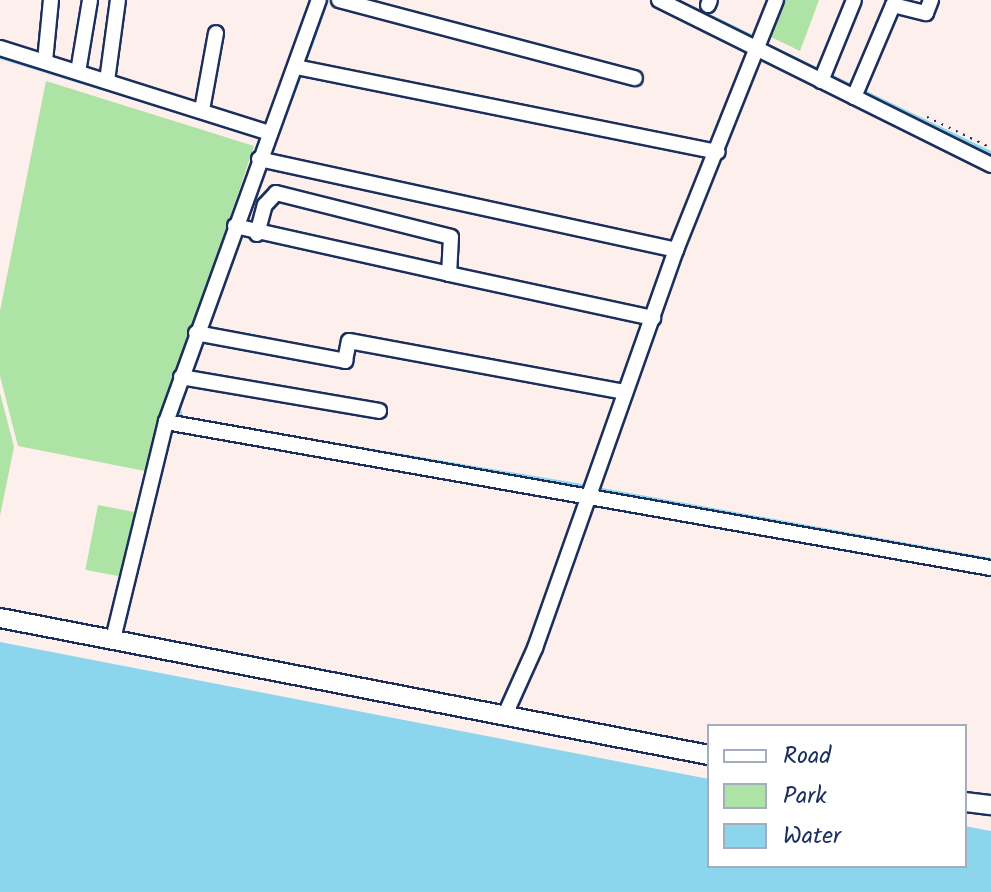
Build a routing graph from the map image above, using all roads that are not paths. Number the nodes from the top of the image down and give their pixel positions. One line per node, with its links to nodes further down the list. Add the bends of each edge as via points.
1 (51, 0): 13 (street)
2 (90, 0): 15 (street)
3 (118, 0): 18 (street)
4 (319, 0): 14 (street)
5 (339, 0): 17 (street)
6 (659, 0): 11 (street)
7 (776, 0): 11 (street)
8 (854, 0): 16 (street)
9 (931, 0): 19 (street, via 926,13 893,5)
10 (216, 33): 20 (street)
11 (759, 44): 16 (street); 22 (street)
12 (0, 48): 13 (street)
13 (45, 61): 15 (street)
14 (300, 68): 21 (street); 22 (street)
15 (78, 72): 18 (street)
16 (823, 76): 19 (street)
17 (635, 78)
18 (107, 81): 20 (street)
19 (856, 92): 24 (street)
20 (202, 110): 21 (street)
21 (270, 133): 23 (street)
22 (718, 152): 27 (street)
23 (265, 161): 25 (street); 27 (street)
24 (991, 165)
25 (255, 201): 26 (street); 26 (street); 28 (street, via 276,193 451,237)
26 (244, 229): 28 (street); 30 (street)
27 (676, 250): 29 (street)
28 (449, 274): 29 (street)
29 (653, 318): 32 (street)
30 (202, 336): 31 (street); 32 (street, via 345,361 349,341)
31 (186, 379): 33 (street); 34 (street)
32 (625, 392): 35 (street)
33 (379, 411)
34 (166, 422): 35 (street); 38 (street)
35 (590, 489): 36 (street); 39 (street)
36 (991, 568)
37 (0, 618): 38 (street)
38 (113, 639): 39 (street)
39 (504, 717): 40 (street)
40 (707, 755)

